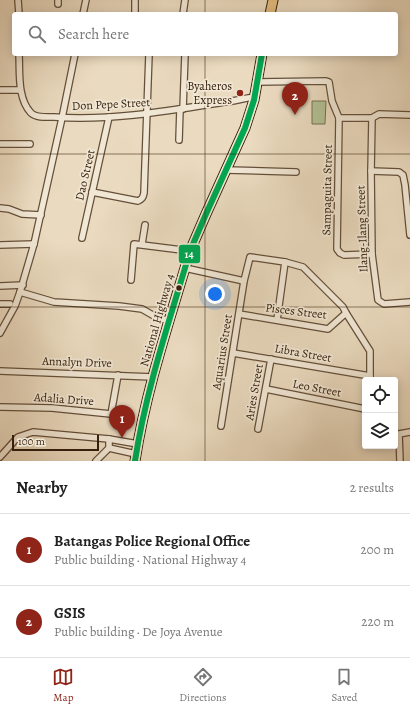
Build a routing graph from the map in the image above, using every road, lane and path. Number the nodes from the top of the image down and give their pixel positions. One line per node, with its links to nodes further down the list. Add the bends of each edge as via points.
1 (18, 0): 6 (street)
2 (86, 0): 7 (street)
3 (135, 0): 8 (street)
4 (185, 0): 9 (street)
5 (273, 0): 10 (main road)
6 (19, 12)
7 (83, 12)
8 (135, 12)
9 (183, 12)
10 (270, 12)
11 (19, 56): 18 (street, Don Pepe Street)
12 (75, 56): 24 (street)
13 (149, 56): 21 (street)
14 (185, 56): 20 (street)
15 (262, 56): 16 (main road, National Highway 4)
16 (257, 82): 19 (main road, National Highway 4); 25 (street, via 326,80 329,82 330,95)
17 (0, 90): 18 (street)
18 (20, 90): 24 (street, Don Pepe Street, via 26,108 32,114)
19 (255, 97): 20 (street, Don Pepe Street); 30 (main road, National Highway 4, via 245,128)
20 (181, 109): 21 (street, Don Pepe Street); 27 (street)
21 (146, 114): 23 (street, Don Pepe Street); 34 (street, via 144,193 141,200)
22 (410, 114): 26 (street, via 379,114)
23 (109, 117): 24 (street, Don Pepe Street); 34 (street, Dao Street)
24 (62, 118): 36 (street)
25 (339, 118): 26 (street); 44 (street, Sampaguita Street, via 337,249 344,255)
26 (372, 118): 31 (street, Ilang-Ilang Street)
27 (179, 140)
28 (0, 144): 29 (street)
29 (30, 144)
30 (226, 170): 32 (street); 43 (main road, National Highway 4)
31 (371, 171): 33 (street, via 400,172); 44 (street, Ilang-Ilang Street)
32 (296, 172)
33 (407, 185): 38 (street)
34 (92, 192): 39 (street, Dao Street)
35 (0, 208): 36 (street, via 22,214)
36 (41, 215): 40 (street)
37 (145, 225): 41 (street)
38 (410, 235)
39 (82, 238)
40 (34, 244): 42 (street); 49 (street)
41 (142, 244): 43 (street); 47 (street, via 134,244)
42 (0, 245)
43 (190, 251): 46 (main road, National Highway 4)
44 (372, 254): 52 (street, Ilang-Ilang Street, via 378,300 384,304)
45 (285, 262): 48 (street, Aquarius Street, via 250,257); 55 (street, via 303,268); 57 (street)
46 (185, 268): 48 (street); 58 (main road, National Highway 4)
47 (131, 280)
48 (244, 281): 56 (street, Aquarius Street)
49 (23, 285): 50 (street); 51 (street)
50 (0, 286)
51 (20, 292): 58 (street, via 54,302 142,309); 59 (street)
52 (410, 302)
53 (0, 304): 54 (street)
54 (10, 304)
55 (346, 313): 57 (street, Pisces Street, via 328,329); 66 (street, via 370,352)
56 (239, 314): 57 (street, Pisces Street); 60 (street, Aquarius Street)
57 (277, 320)
58 (168, 321): 64 (main road, National Highway 4)
59 (0, 333)
60 (233, 353): 61 (street, Libra Street); 70 (street, Aquarius Street)
61 (271, 359): 65 (street, Libra Street); 67 (street, Aries Street)
62 (0, 370): 63 (street, Annalyn Drive)
63 (118, 375): 64 (street, Annalyn Drive); 68 (street, Adalia Drive, via 111,414 52,408)
64 (153, 377): 74 (main road, National Highway 4)
65 (365, 377)
66 (370, 377)
67 (266, 390): 69 (street, Leo Street); 71 (street, Aries Street)
68 (0, 407)
69 (362, 408)
70 (221, 426)
71 (258, 429)
72 (410, 432): 79 (street, via 399,434)
73 (110, 439): 74 (street); 75 (street); 76 (street, via 33,432 18,437)
74 (138, 444): 77 (main road, National Highway 4)
75 (109, 448): 77 (street); 78 (street)
76 (0, 457)
77 (136, 458)
78 (96, 461)
79 (400, 461)

